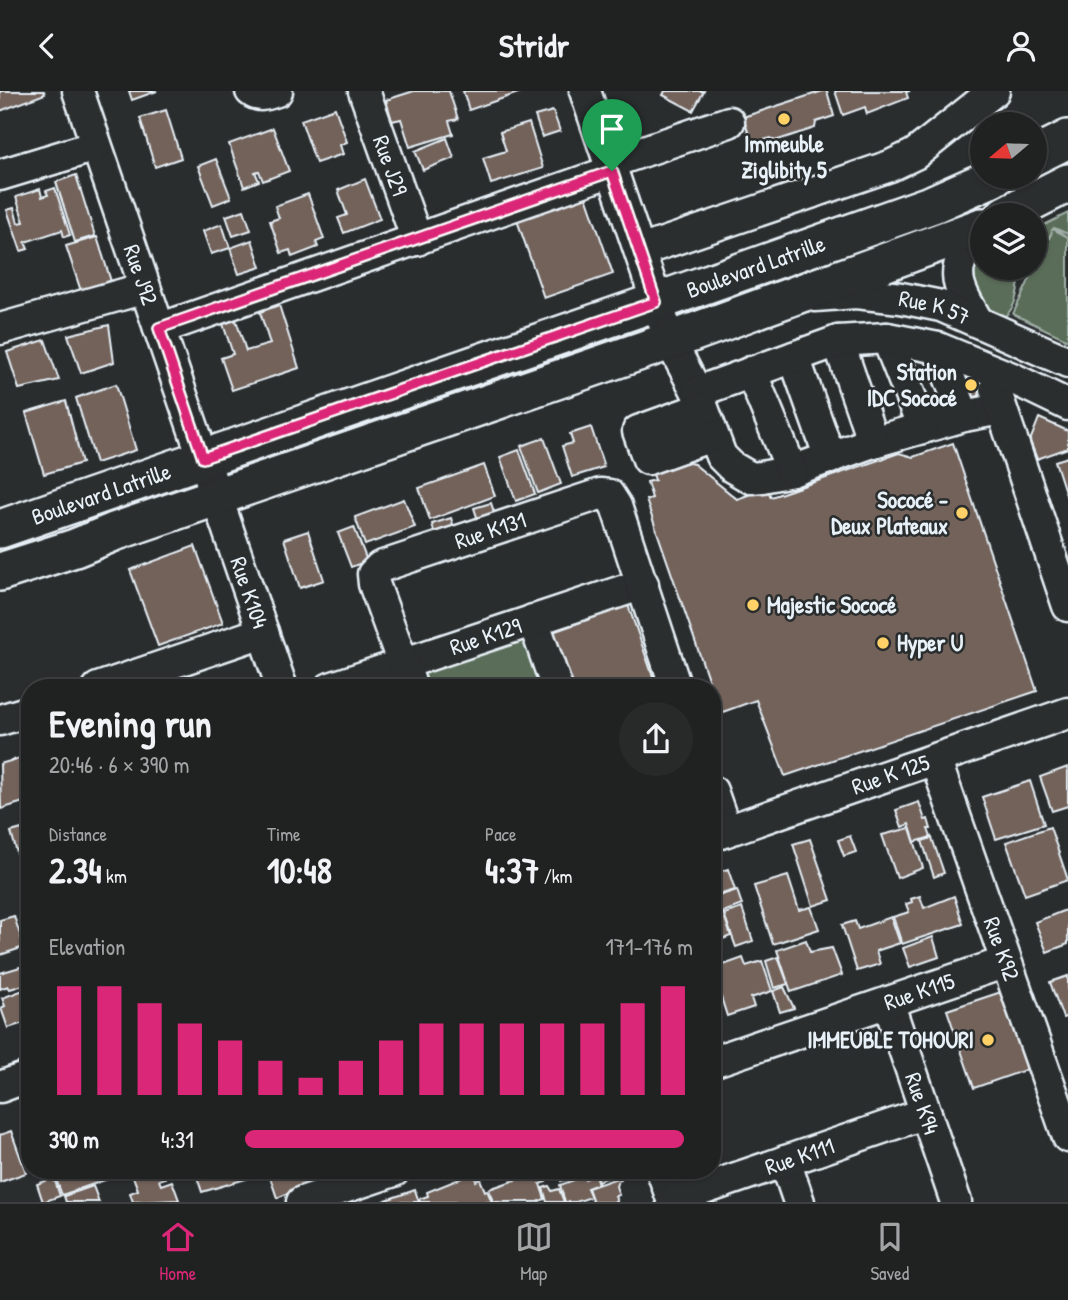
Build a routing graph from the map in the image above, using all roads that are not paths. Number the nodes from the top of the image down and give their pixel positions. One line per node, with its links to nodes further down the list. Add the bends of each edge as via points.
1 (78, 91): 9 (street, Rue J92)
2 (251, 91): 3 (street, via 265,95)
3 (276, 91)
4 (364, 91): 17 (street, Rue J29)
5 (584, 91): 11 (street)
6 (994, 91): 19 (street, via 915,154 890,166)
7 (729, 122): 11 (street)
8 (1068, 139): 10 (main road)
9 (96, 146): 12 (street); 20 (street, Rue J92)
10 (1047, 150)
11 (611, 167): 17 (street); 19 (street)
12 (0, 175)
13 (1068, 183): 15 (main road, Boulevard Latrille)
14 (970, 188): 22 (main road, Boulevard Latrille)
15 (1029, 203)
16 (970, 231): 21 (main road, Boulevard Latrille)
17 (417, 240): 24 (street)
18 (970, 245): 23 (street, via 957,267 962,294)
19 (640, 251): 22 (street)
20 (145, 288): 24 (street, Rue J92); 25 (street)
21 (789, 298): 23 (street, Rue K 57, via 856,293 901,298 941,306); 27 (main road, Boulevard Latrille)
22 (656, 302): 27 (street); 41 (main road, Boulevard Latrille)
23 (978, 322): 31 (street, Rue K 57)
24 (159, 328): 41 (street, Rue J92)
25 (0, 329)
26 (887, 338): 28 (street); 29 (street); 38 (street)
27 (670, 341): 34 (street); 44 (main road, Boulevard Latrille)
28 (838, 341): 30 (street); 40 (street)
29 (938, 348): 32 (street); 37 (street)
30 (794, 357): 33 (street); 42 (street)
31 (1068, 362)
32 (988, 369): 35 (street); 36 (street)
33 (751, 372): 34 (street); 43 (street)
34 (699, 400): 39 (street); 39 (street, via 638,431 648,459)
35 (1068, 405)
36 (1001, 409): 37 (street); 48 (street)
37 (964, 416): 38 (street)
38 (923, 428): 40 (street)
39 (712, 436): 43 (street, via 721,456 751,478)
40 (873, 442): 42 (street)
41 (203, 458): 44 (street, Rue J92); 45 (main road, Boulevard Latrille)
42 (830, 458): 43 (street)
43 (792, 471)
44 (216, 498): 46 (main road, Boulevard Latrille); 50 (street, Rue K104)
45 (0, 529)
46 (0, 572)
47 (643, 584): 49 (street, Rue K129); 51 (street, Rue K131, via 616,506 609,495 600,493 380,567 373,574 374,584); 56 (street)
48 (1068, 606)
49 (533, 620): 51 (street, Rue K129); 55 (street)
50 (263, 632): 52 (street); 53 (street, Rue K104)
51 (408, 675): 54 (street, Rue K129)
52 (125, 679)
53 (279, 679)
54 (384, 679)
55 (553, 679)
56 (673, 679)
57 (1068, 713): 60 (street, Rue K 125)
58 (21, 714): 59 (street)
59 (0, 720)
60 (935, 759): 61 (street, Rue K 125); 62 (street, Rue K92)
61 (721, 832)
62 (1006, 962): 63 (street, Rue K115); 68 (street, Rue K92)
63 (888, 1002): 64 (street, Rue K115); 67 (street, Rue K94)
64 (721, 1059)
65 (21, 1079): 66 (street)
66 (0, 1087)
67 (926, 1113): 69 (street, Rue K111); 75 (street, Rue K94)
68 (1068, 1137)
69 (785, 1161): 72 (street, Rue K111); 74 (street)
70 (370, 1179): 73 (street)
71 (665, 1179): 72 (street)
72 (672, 1201)
73 (302, 1202)
74 (799, 1202)
75 (956, 1202)

